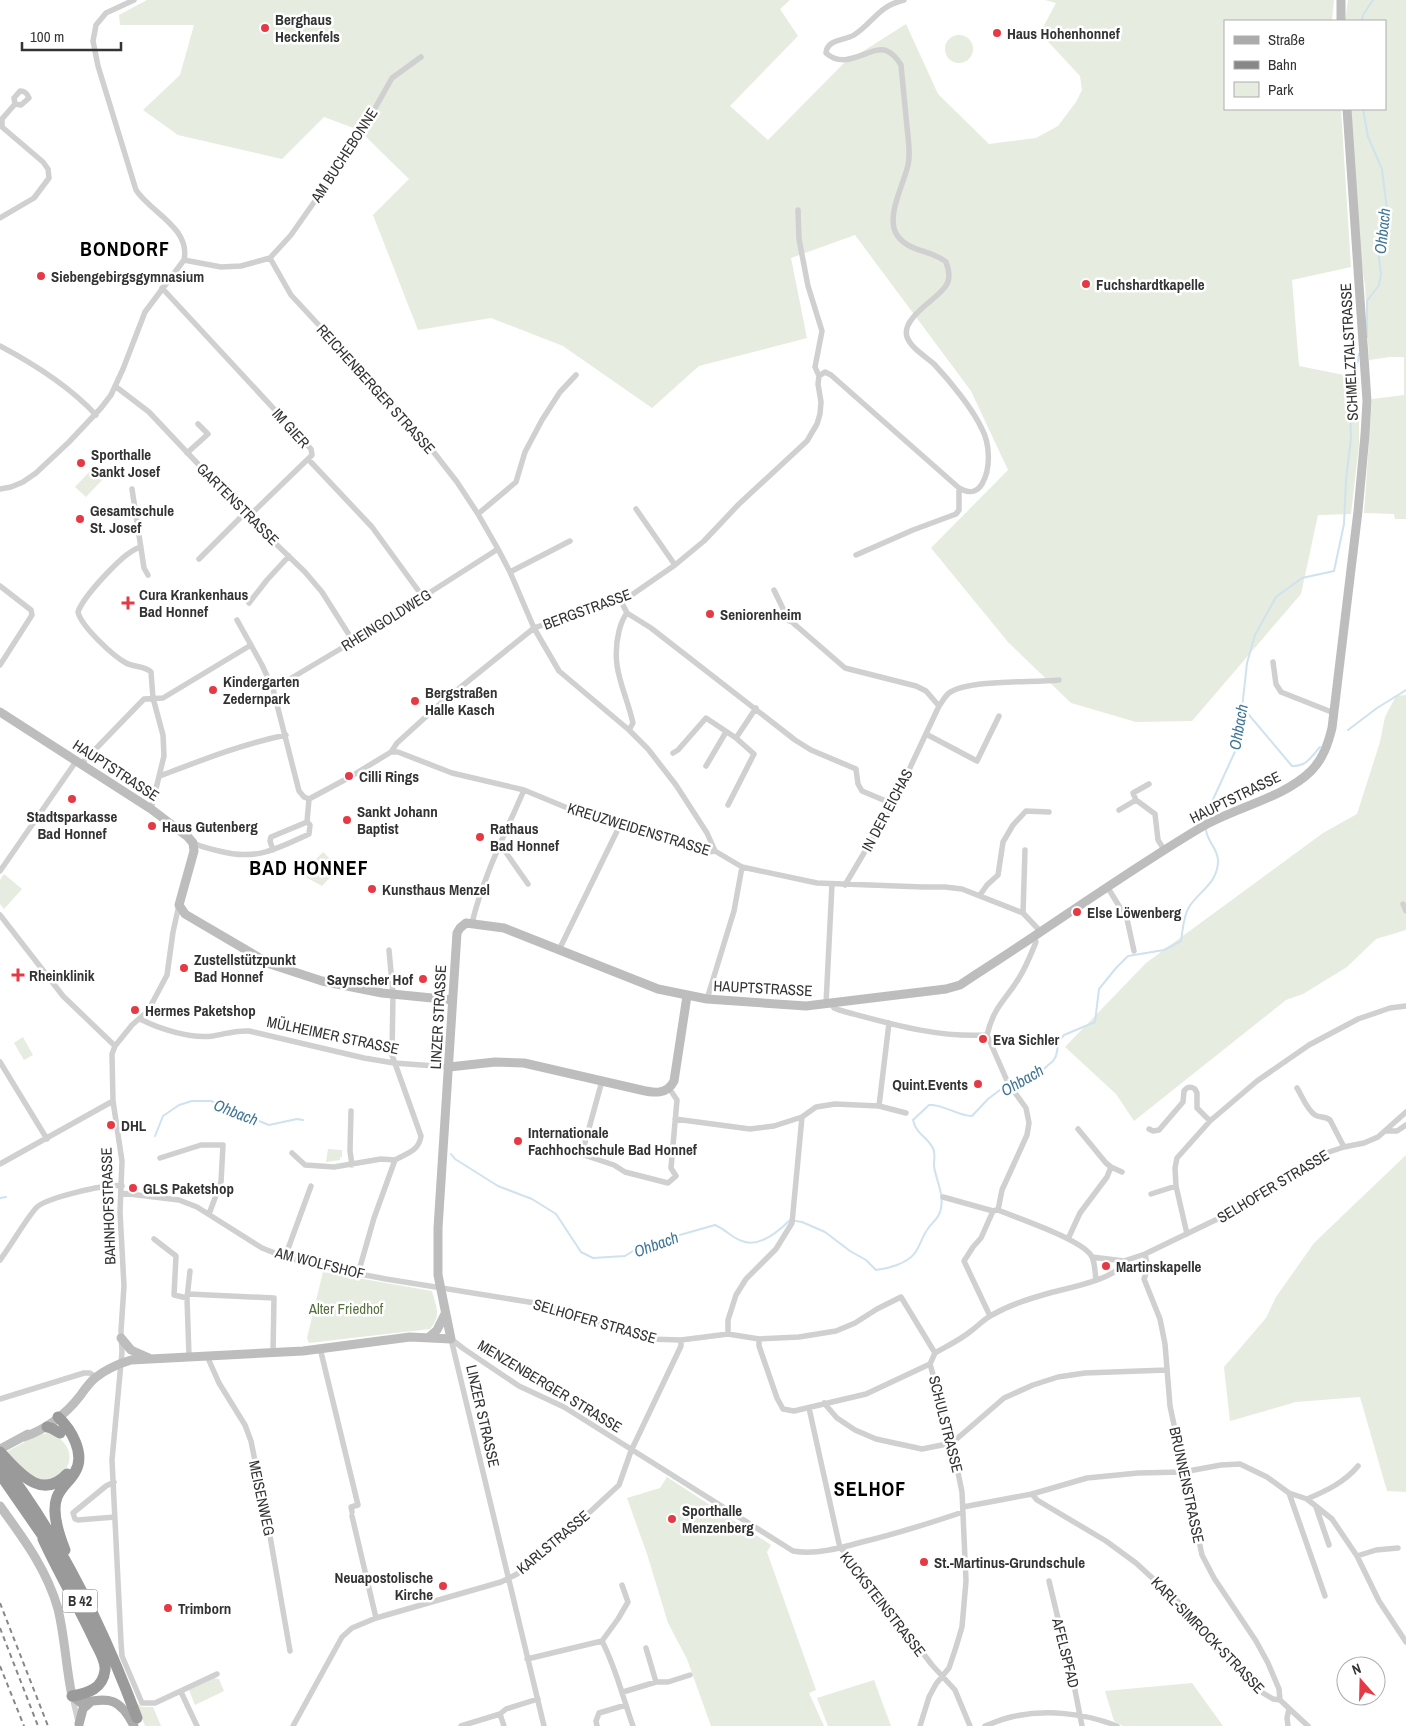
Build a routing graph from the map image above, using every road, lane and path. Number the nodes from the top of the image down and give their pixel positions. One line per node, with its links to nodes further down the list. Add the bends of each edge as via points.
1 (134, 0): 11 (street, via 106,13 96,25 93,41 136,190 178,232 185,252)
2 (904, 0): 21 (street, via 891,3 851,37 831,43 826,53 840,60 886,50 901,65 909,149 908,164 894,210 895,232 902,242 940,256 946,262 949,278 946,287 910,321 907,336 945,376 975,416 988,446 988,469 980,488 966,492)
3 (1341, 0): 4 (main road)
4 (1342, 20)
5 (421, 56): 10 (street, AM BUCHEBONNE, via 392,78 355,144 291,235)
6 (15, 104): 9 (street, via 2,119 2,127 43,162 49,178 34,198)
7 (1347, 110): 54 (main road, SCHMELZTALSTRASSE, via 1367,401 1366,435)
8 (798, 210): 15 (street, BERGSTRASSE, via 799,238 808,286 822,330 815,368)
9 (0, 218)
10 (270, 258): 11 (street, via 241,266 221,267); 25 (street, REICHENBERGER STRASSE, via 291,295 418,432)
11 (184, 260): 12 (street)
12 (162, 288): 16 (street, via 145,312); 20 (street, IM GIER, via 311,449 312,455)
13 (0, 346): 17 (street, via 41,370)
14 (576, 375): 25 (street, via 560,392 524,452 516,482)
15 (819, 376): 21 (street, via 825,372 831,375); 33 (street, BERGSTRASSE, via 820,414 807,441)
16 (115, 386): 17 (street); 19 (street, GARTENSTRASSE, via 149,412)
17 (96, 414): 22 (street, via 36,473 23,482)
18 (198, 424): 19 (street, GARTENSTRASSE, via 208,434)
19 (187, 453): 26 (street, GARTENSTRASSE)
20 (308, 459): 26 (street); 38 (street, IM GIER, via 372,527)
21 (959, 488): 30 (street, via 959,510 956,514)
22 (0, 489)
23 (132, 490): 28 (street)
24 (636, 509): 33 (street)
25 (478, 514): 29 (street, REICHENBERGER STRASSE)
26 (246, 515): 31 (street, GARTENSTRASSE); 32 (street)
27 (570, 541): 34 (street)
28 (141, 547): 35 (street); 50 (street, via 134,549 102,578 78,612 82,621 115,656 151,672)
29 (498, 549): 34 (street, REICHENBERGER STRASSE); 38 (street, RHEINGOLDWEG)
30 (856, 555)
31 (289, 556): 40 (street, GARTENSTRASSE); 44 (street, GARTENSTRASSE, via 322,592)
32 (198, 559)
33 (675, 565): 39 (street, BERGSTRASSE, via 633,594)
34 (510, 572): 43 (street, REICHENBERGER STRASSE)
35 (148, 575)
36 (0, 586): 47 (street, via 31,610 32,616)
37 (774, 590): 51 (street, via 789,621 845,668 916,686 926,691)
38 (423, 597): 44 (street, RHEINGOLDWEG)
39 (620, 599): 41 (street); 43 (street, BERGSTRASSE)
40 (249, 603)
41 (627, 613): 52 (street); 56 (street, via 616,644 616,662 630,707 633,723)
42 (237, 620): 45 (street)
43 (534, 628): 56 (street, REICHENBERGER STRASSE, via 559,671); 61 (street, BERGSTRASSE, via 441,703)
44 (353, 641): 49 (street, RHEINGOLDWEG)
45 (251, 645): 49 (street); 50 (street, via 163,698)
46 (1273, 662): 54 (street, via 1276,684 1281,692)
47 (0, 665)
48 (1059, 680): 51 (street, IN DER EICHAS, via 963,687 949,694)
49 (273, 689): 59 (street)
50 (153, 698): 63 (street, via 142,701); 65 (street, via 163,736)
51 (939, 706): 58 (street, IN DER EICHAS)
52 (756, 708): 60 (street); 71 (street, via 811,750 856,769 862,791)
53 (0, 712): 63 (main road, HAUPTSTRASSE)
54 (1334, 713): 67 (main road, SCHMELZTALSTRASSE, via 1322,758)
55 (999, 716): 58 (street, via 977,760)
56 (629, 730): 83 (street, REICHENBERGER STRASSE, via 676,785 707,833)
57 (726, 732): 60 (street); 62 (street, via 706,718); 64 (street)
58 (926, 734): 71 (street, IN DER EICHAS)
59 (286, 735): 65 (street, via 230,749); 69 (street, via 300,791)
60 (736, 738): 72 (street, via 754,754)
61 (391, 752): 68 (street, KREUZWEIDENSTRASSE, via 452,773); 69 (street, BERGSTRASSE)
62 (673, 753)
63 (79, 762): 73 (main road, HAUPTSTRASSE); 85 (street)
64 (706, 766)
65 (160, 776): 73 (street)
66 (1149, 784): 70 (street, via 1133,793)
67 (1293, 784): 82 (main road, HAUPTSTRASSE, via 1201,827)
68 (524, 790): 77 (street, KREUZWEIDENSTRASSE, via 582,814); 79 (street)
69 (309, 799): 76 (street)
70 (1136, 800): 74 (street); 82 (street, via 1155,814 1158,840)
71 (893, 804): 88 (street, IN DER EICHAS)
72 (728, 806)
73 (151, 809): 78 (main road, HAUPTSTRASSE)
74 (1119, 810)
75 (1049, 812): 90 (street, via 1026,811 1020,816 1003,842 998,875)
76 (307, 822): 80 (street, HAUPTSTRASSE, via 309,834); 80 (street, via 271,837)
77 (620, 825): 83 (street, KREUZWEIDENSTRASSE); 99 (street)
78 (193, 843): 80 (street, HAUPTSTRASSE, via 242,856); 95 (main road, via 194,851 179,905)
79 (500, 844): 86 (street); 96 (street)
80 (274, 850)
81 (1025, 850): 93 (street)
82 (1165, 851): 89 (main road, HAUPTSTRASSE)
83 (712, 852): 84 (street, KREUZWEIDENSTRASSE)
84 (742, 867): 87 (street, KREUZWEIDENSTRASSE); 103 (street, via 734,911)
85 (0, 871)
86 (528, 884)
87 (832, 884): 88 (street, KREUZWEIDENSTRASSE); 105 (street)
88 (845, 885): 90 (street, KREUZWEIDENSTRASSE, via 945,886)
89 (1108, 888): 97 (main road, HAUPTSTRASSE); 100 (street, via 1127,919)
90 (980, 895): 93 (street, KREUZWEIDENSTRASSE)
91 (1403, 904): 92 (street)
92 (1406, 911)
93 (1023, 913): 97 (street, KREUZWEIDENSTRASSE)
94 (0, 915): 110 (street, via 63,996)
95 (181, 915): 101 (main road, via 270,964 322,981); 107 (street, via 173,932 166,975 148,1011)
96 (472, 923): 99 (main road, HAUPTSTRASSE, via 504,928); 104 (main road, LINZER STRASSE, via 466,923 457,933)
97 (1038, 934): 105 (main road, HAUPTSTRASSE, via 953,987); 109 (street, via 1020,978 996,1008)
98 (389, 950): 101 (street)
99 (559, 950): 102 (main road, HAUPTSTRASSE, via 658,989)
100 (1134, 951)
101 (393, 994): 104 (main road); 112 (street)
102 (687, 996): 103 (main road, HAUPTSTRASSE); 115 (main road, via 675,1076)
103 (707, 999): 105 (main road, HAUPTSTRASSE, via 796,1006)
104 (452, 1000): 113 (main road, LINZER STRASSE)
105 (829, 1004): 108 (street, via 839,1010)
106 (1406, 1006): 124 (street, via 1358,1019 1316,1042 1270,1072)
107 (140, 1019): 110 (street); 112 (street, MÜLHEIMER STRASSE, via 192,1036 249,1031)
108 (889, 1023): 109 (street, via 919,1031); 118 (street)
109 (986, 1035): 143 (street, via 1009,1085 1026,1108 1029,1123)
110 (115, 1046): 117 (street, BAHNHOFSTRASSE)
111 (0, 1062): 129 (street)
112 (394, 1063): 113 (street, MÜLHEIMER STRASSE); 133 (street, via 421,1136 416,1149)
113 (449, 1067): 114 (main road, MÜLHEIMER STRASSE, via 495,1062 524,1063); 156 (main road, LINZER STRASSE, via 438,1228)
114 (602, 1081): 115 (main road, MÜLHEIMER STRASSE, via 656,1093); 123 (street, via 584,1155 625,1172 668,1183 676,1176 671,1168)
115 (669, 1088): 123 (street, via 676,1100)
116 (1297, 1088): 130 (street, SELHOFER STRASSE, via 1314,1114 1330,1120)
117 (113, 1101): 129 (street); 140 (street, BAHNHOFSTRASSE, via 122,1161)
118 (879, 1106): 121 (street); 122 (street, via 835,1104 816,1107)
119 (351, 1111): 135 (street)
120 (1406, 1112): 128 (street)
121 (906, 1113)
122 (802, 1117): 123 (street, via 750,1129); 160 (street, via 793,1220 776,1248 746,1279 736,1295 728,1320)
123 (676, 1119)
124 (1210, 1121): 127 (street, via 1197,1108 1195,1088 1191,1087 1184,1091 1183,1102 1159,1130); 139 (street, via 1177,1158)
125 (1406, 1125): 128 (street, SELHOFER STRASSE, via 1398,1131)
126 (1078, 1129): 136 (street)
127 (1149, 1129)
128 (1386, 1131): 130 (street, SELHOFER STRASSE, via 1364,1144)
129 (47, 1139): 134 (street)
130 (1344, 1147): 145 (street, SELHOFER STRASSE, via 1317,1156 1234,1211)
131 (292, 1153): 135 (street, via 305,1165)
132 (160, 1158): 144 (street, via 201,1145 223,1145 221,1182)
133 (395, 1160): 135 (street, via 381,1158); 154 (street)
134 (0, 1164)
135 (352, 1165)
136 (1111, 1167): 137 (street); 147 (street, via 1080,1213)
137 (1122, 1172)
138 (311, 1186): 150 (street)
139 (1176, 1186): 141 (street); 145 (street)
140 (122, 1189): 144 (street, AM WOLFSHOF, via 179,1200); 151 (street, AM WOLFSHOF, via 107,1185 66,1195 37,1207); 161 (street, BAHNHOFSTRASSE, via 124,1286)
141 (1150, 1194)
142 (943, 1197): 143 (street)
143 (995, 1211): 147 (street); 159 (street, via 964,1261)
144 (209, 1214): 150 (street, AM WOLFSHOF, via 262,1248)
145 (1188, 1234): 148 (street, SELHOFER STRASSE)
146 (154, 1239): 157 (street, via 176,1256 174,1295)
147 (1068, 1239): 149 (street)
148 (1145, 1254): 152 (street, SELHOFER STRASSE); 174 (street, BRUNNENSTRASSE, via 1148,1268 1144,1279 1160,1319)
149 (1092, 1256): 152 (street); 155 (street)
150 (285, 1257): 154 (street, AM WOLFSHOF)
151 (0, 1260)
152 (1124, 1261): 155 (street, SELHOFER STRASSE, via 1116,1271)
153 (190, 1271): 157 (street)
154 (358, 1274): 156 (street, AM WOLFSHOF)
155 (1096, 1280): 159 (street, SELHOFER STRASSE, via 1032,1298)
156 (440, 1288): 158 (main road, LINZER STRASSE); 165 (street, SELHOFER STRASSE, via 564,1310 648,1339)
157 (188, 1296): 167 (street, via 274,1298); 169 (street)
158 (446, 1314): 162 (main road); 164 (main road, LINZER STRASSE)
159 (990, 1316): 168 (street, SELHOFER STRASSE)
160 (728, 1334): 163 (street, SELHOFER STRASSE); 165 (street, SELHOFER STRASSE)
161 (121, 1338): 171 (main road, via 131,1350); 172 (street, BAHNHOFSTRASSE)
162 (428, 1338): 164 (main road); 166 (main road, via 410,1337)
163 (759, 1338): 168 (street, SCHULSTRASSE, via 799,1337 836,1331 901,1297); 178 (street, via 759,1346 783,1409)
164 (451, 1339): 185 (street, MENZENBERGER STRASSE, via 519,1386 564,1408); 203 (street, LINZER STRASSE)
165 (681, 1340): 185 (street, KARLSTRASSE)
166 (320, 1348): 167 (main road); 208 (street, via 358,1505 351,1507 352,1514)
167 (273, 1352): 170 (main road)
168 (935, 1353): 173 (street, SCHULSTRASSE)
169 (189, 1356): 170 (main road); 171 (main road)
170 (208, 1356): 212 (street, MEISENWEG, via 219,1383 245,1425 250,1441)
171 (152, 1359): 172 (main road)
172 (121, 1364): 175 (main road); 190 (street, BAHNHOFSTRASSE, via 112,1456)
173 (930, 1364): 177 (street, via 866,1394); 183 (street, SCHULSTRASSE)
174 (1167, 1370): 183 (street, via 1085,1373 1034,1385 1004,1398); 188 (street, BRUNNENSTRASSE, via 1170,1406)
175 (96, 1377): 176 (street, via 84,1373); 179 (main road)
176 (0, 1400)
177 (824, 1404): 178 (street); 183 (street, via 837,1418 876,1439 922,1449)
178 (809, 1408): 200 (street, KUCKSTEINSTRASSE)
179 (58, 1417): 180 (main road); 181 (highway); 182 (main road); 205 (highway, via 79,1454 76,1471 59,1493 55,1507 61,1538)
180 (47, 1427): 181 (highway); 182 (main road)
181 (60, 1433): 184 (highway, via 71,1450 72,1464 67,1474 54,1484 31,1481)
182 (24, 1437): 184 (main road)
183 (952, 1443): 196 (street, SCHULSTRASSE)
184 (0, 1450)
185 (631, 1451): 200 (street, MENZENBERGER STRASSE, via 793,1551); 203 (street, KARLSTRASSE, via 619,1485 563,1537)
186 (0, 1461): 205 (highway, B 42, via 47,1529)
187 (1358, 1466): 193 (street, via 1339,1483)
188 (1183, 1472): 191 (street, MENZENBERGER STRASSE, via 1240,1464 1267,1477); 192 (street, MENZENBERGER STRASSE, via 1088,1478); 223 (street, BRUNNENSTRASSE, via 1202,1555 1268,1663)
189 (0, 1474): 198 (highway, B 42)
190 (114, 1482): 197 (street, BAHNHOFSTRASSE); 197 (street, via 73,1513 78,1520)
191 (1289, 1493): 193 (street, MENZENBERGER STRASSE); 207 (street)
192 (1030, 1494): 196 (street, MENZENBERGER STRASSE); 223 (street, KARL-SIMROCK-STRASSE, via 1136,1563 1185,1608 1242,1675 1263,1693)
193 (1307, 1499): 194 (street, MENZENBERGER STRASSE)
194 (1316, 1505): 199 (street); 202 (street, MENZENBERGER STRASSE, via 1332,1519)
195 (0, 1506): 220 (main road, via 42,1568 55,1599)
196 (963, 1509): 200 (street, MENZENBERGER STRASSE, via 898,1533); 216 (street, SCHULSTRASSE, via 966,1581 963,1618 949,1668)
197 (115, 1517): 218 (street, BAHNHOFSTRASSE, via 122,1656 141,1702 155,1703)
198 (39, 1531): 220 (highway, via 105,1664 105,1673 97,1688); 228 (highway, B 42, via 70,1582)
199 (1329, 1545)
200 (840, 1548): 216 (street, KUCKSTEINSTRASSE)
201 (1398, 1548): 202 (street)
202 (1357, 1556): 210 (street, MENZENBERGER STRASSE, via 1379,1602)
203 (508, 1578): 208 (street, KARLSTRASSE); 213 (street, LINZER STRASSE)
204 (1049, 1581): 227 (street, AFELSPFAD)
205 (77, 1582): 228 (highway, B 42, via 120,1672)
206 (622, 1585): 209 (street, via 628,1602)
207 (1325, 1596)
208 (376, 1618): 231 (street, KARLSTRASSE, via 352,1628 342,1637)
209 (602, 1641): 213 (street); 219 (street)
210 (1406, 1642)
211 (646, 1648): 217 (street)
212 (290, 1651)
213 (527, 1659): 222 (street, LINZER STRASSE)
214 (217, 1674): 218 (street)
215 (690, 1675): 217 (street)
216 (942, 1677): 237 (street, SCHULSTRASSE, via 929,1697); 238 (street, KUCKSTEINSTRASSE, via 955,1690)
217 (656, 1682): 219 (street)
218 (181, 1692): 230 (street)
219 (623, 1692): 224 (street)
220 (72, 1696): 221 (main road, via 81,1703); 229 (street)
221 (94, 1700): 228 (main road, via 116,1703); 229 (main road, via 83,1709)
222 (538, 1700): 226 (street, via 506,1709); 234 (street, LINZER STRASSE)
223 (1280, 1700): 225 (street, KARL-SIMROCK-STRASSE)
224 (626, 1705): 235 (street, via 599,1713); 236 (street)
225 (1289, 1709): 242 (street); 243 (street, KARL-SIMROCK-STRASSE)
226 (500, 1714): 232 (street); 233 (street)
227 (1080, 1715): 239 (street, via 1026,1715); 240 (street, AFELSPFAD); 241 (street)
228 (137, 1723)
229 (79, 1725)
230 (197, 1726)
231 (293, 1726)
232 (461, 1726)
233 (504, 1726)
234 (544, 1726)
235 (598, 1726)
236 (633, 1726)
237 (920, 1726)
238 (970, 1726)
239 (985, 1726)
240 (1082, 1726)
241 (1117, 1726)
242 (1288, 1726)
243 (1308, 1726)

